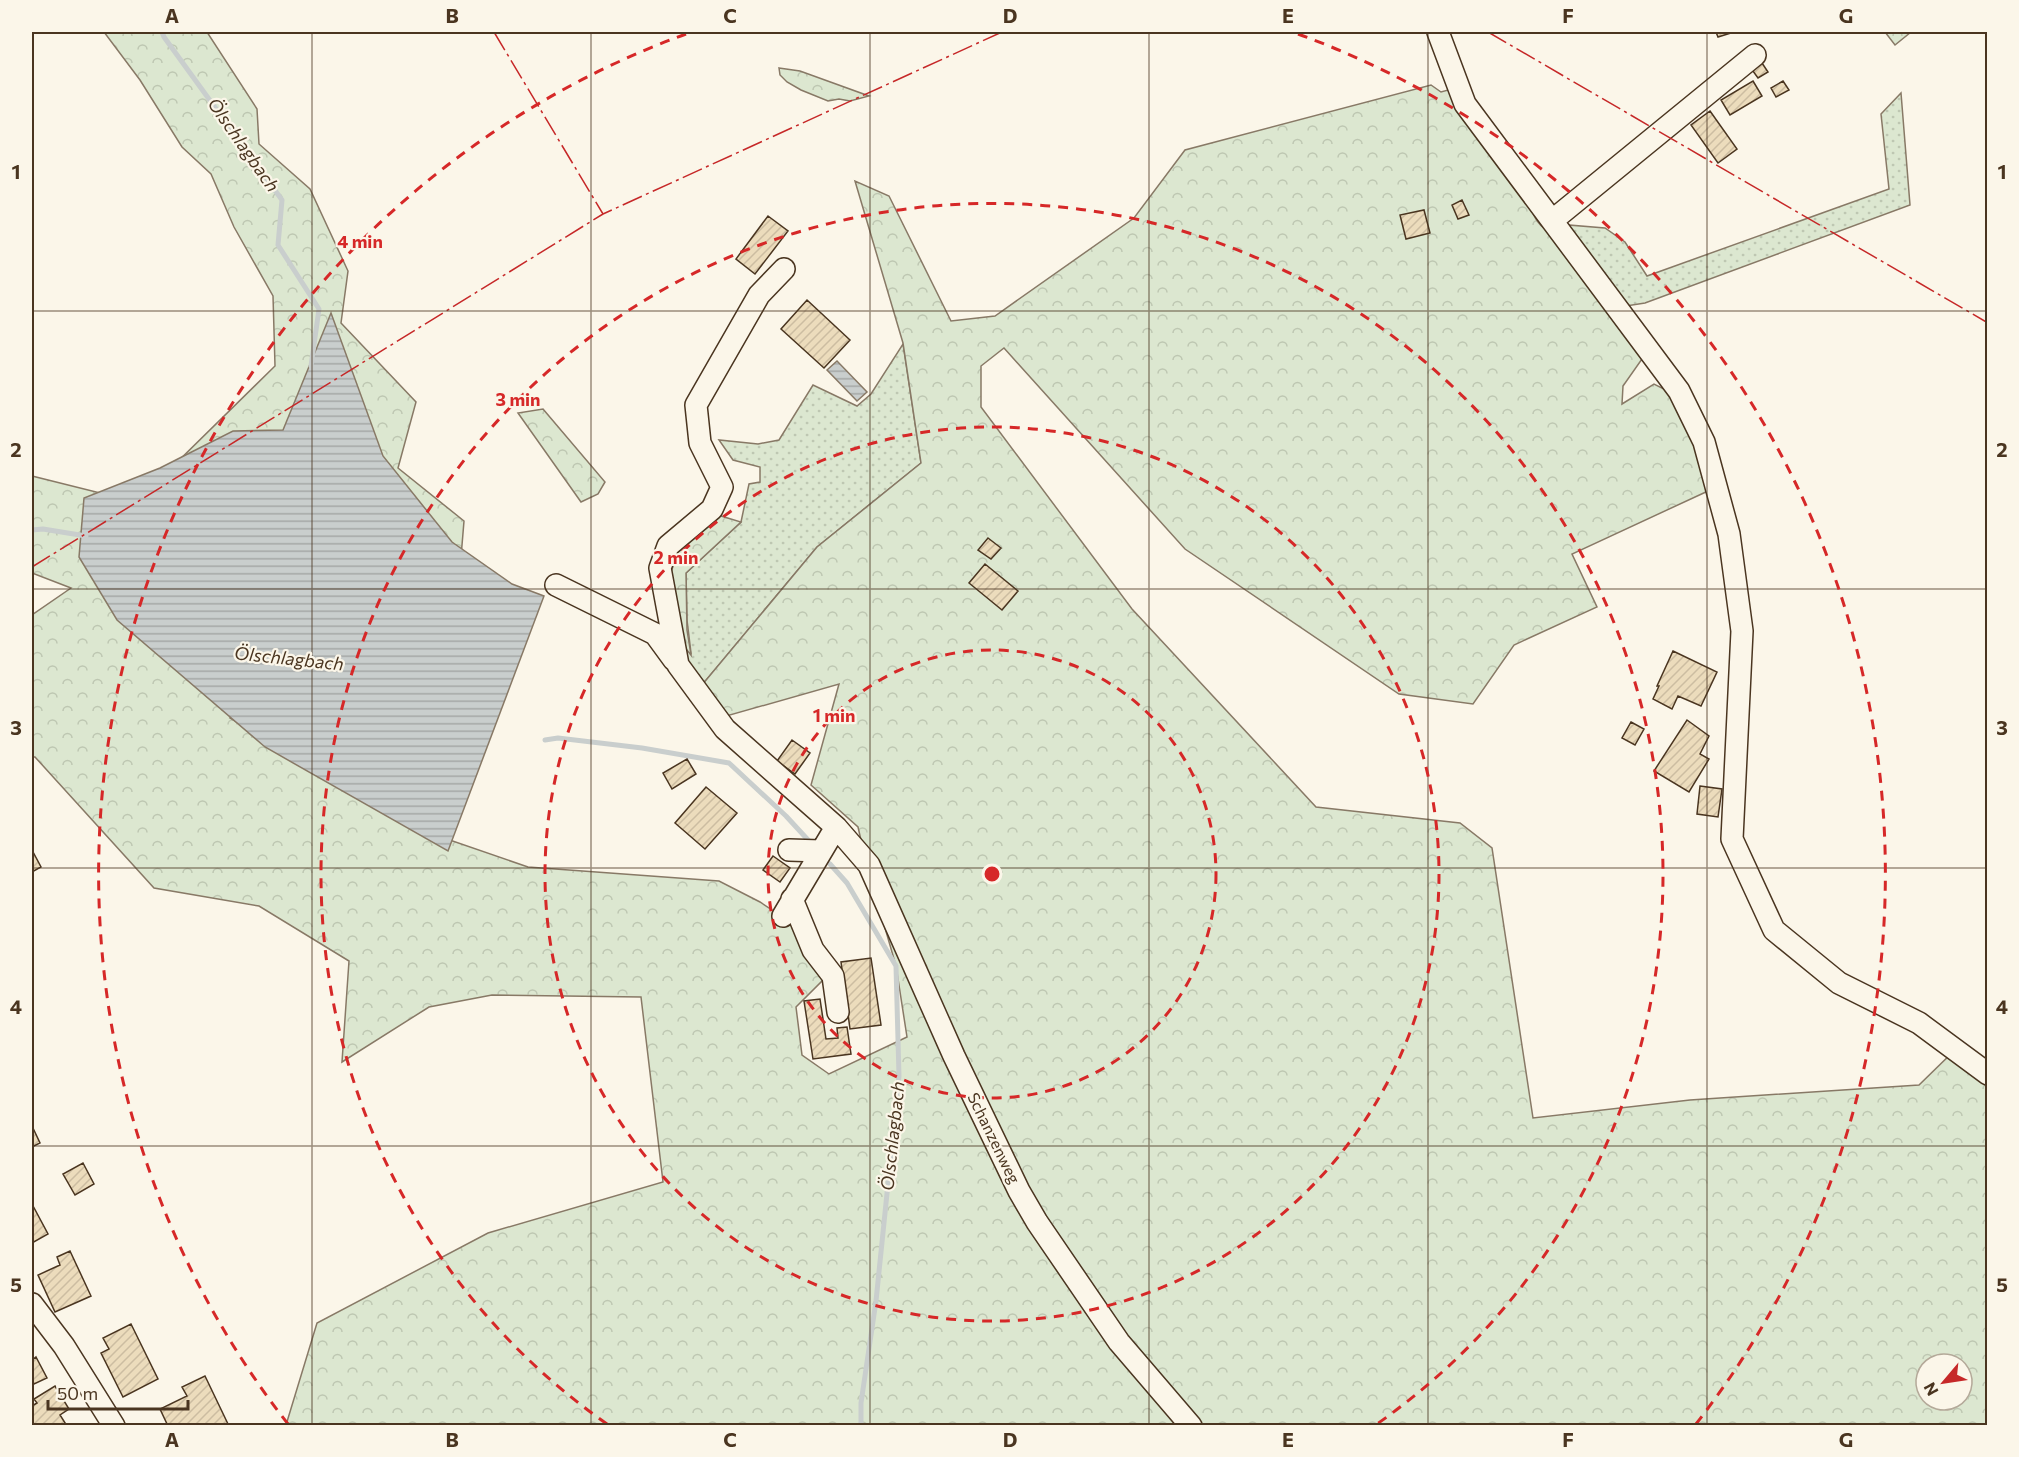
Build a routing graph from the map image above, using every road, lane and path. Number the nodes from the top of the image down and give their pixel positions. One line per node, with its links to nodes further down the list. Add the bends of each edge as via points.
1 (1438, 32): 3 (street, via 1465,104)
2 (1755, 55): 3 (street)
3 (1553, 220): 11 (street, via 1679,391 1704,442 1729,534 1742,631 1732,840 1774,930 1839,983 1919,1023)
4 (784, 269): 6 (street, via 759,295 696,405 700,443 722,487 712,509 668,546 660,568)
5 (556, 585): 6 (street, Schanzenweg, via 655,634)
6 (678, 665): 7 (street, Schanzenweg, via 725,729)
7 (836, 826): 9 (street); 14 (street, Schanzenweg, via 869,865 954,1056 1037,1222 1119,1342)
8 (789, 850): 9 (street)
9 (820, 851): 10 (street, via 788,907 833,976)
10 (838, 1012)
11 (1988, 1074)
12 (32, 1304): 13 (street)
13 (114, 1425)
14 (1191, 1425)

